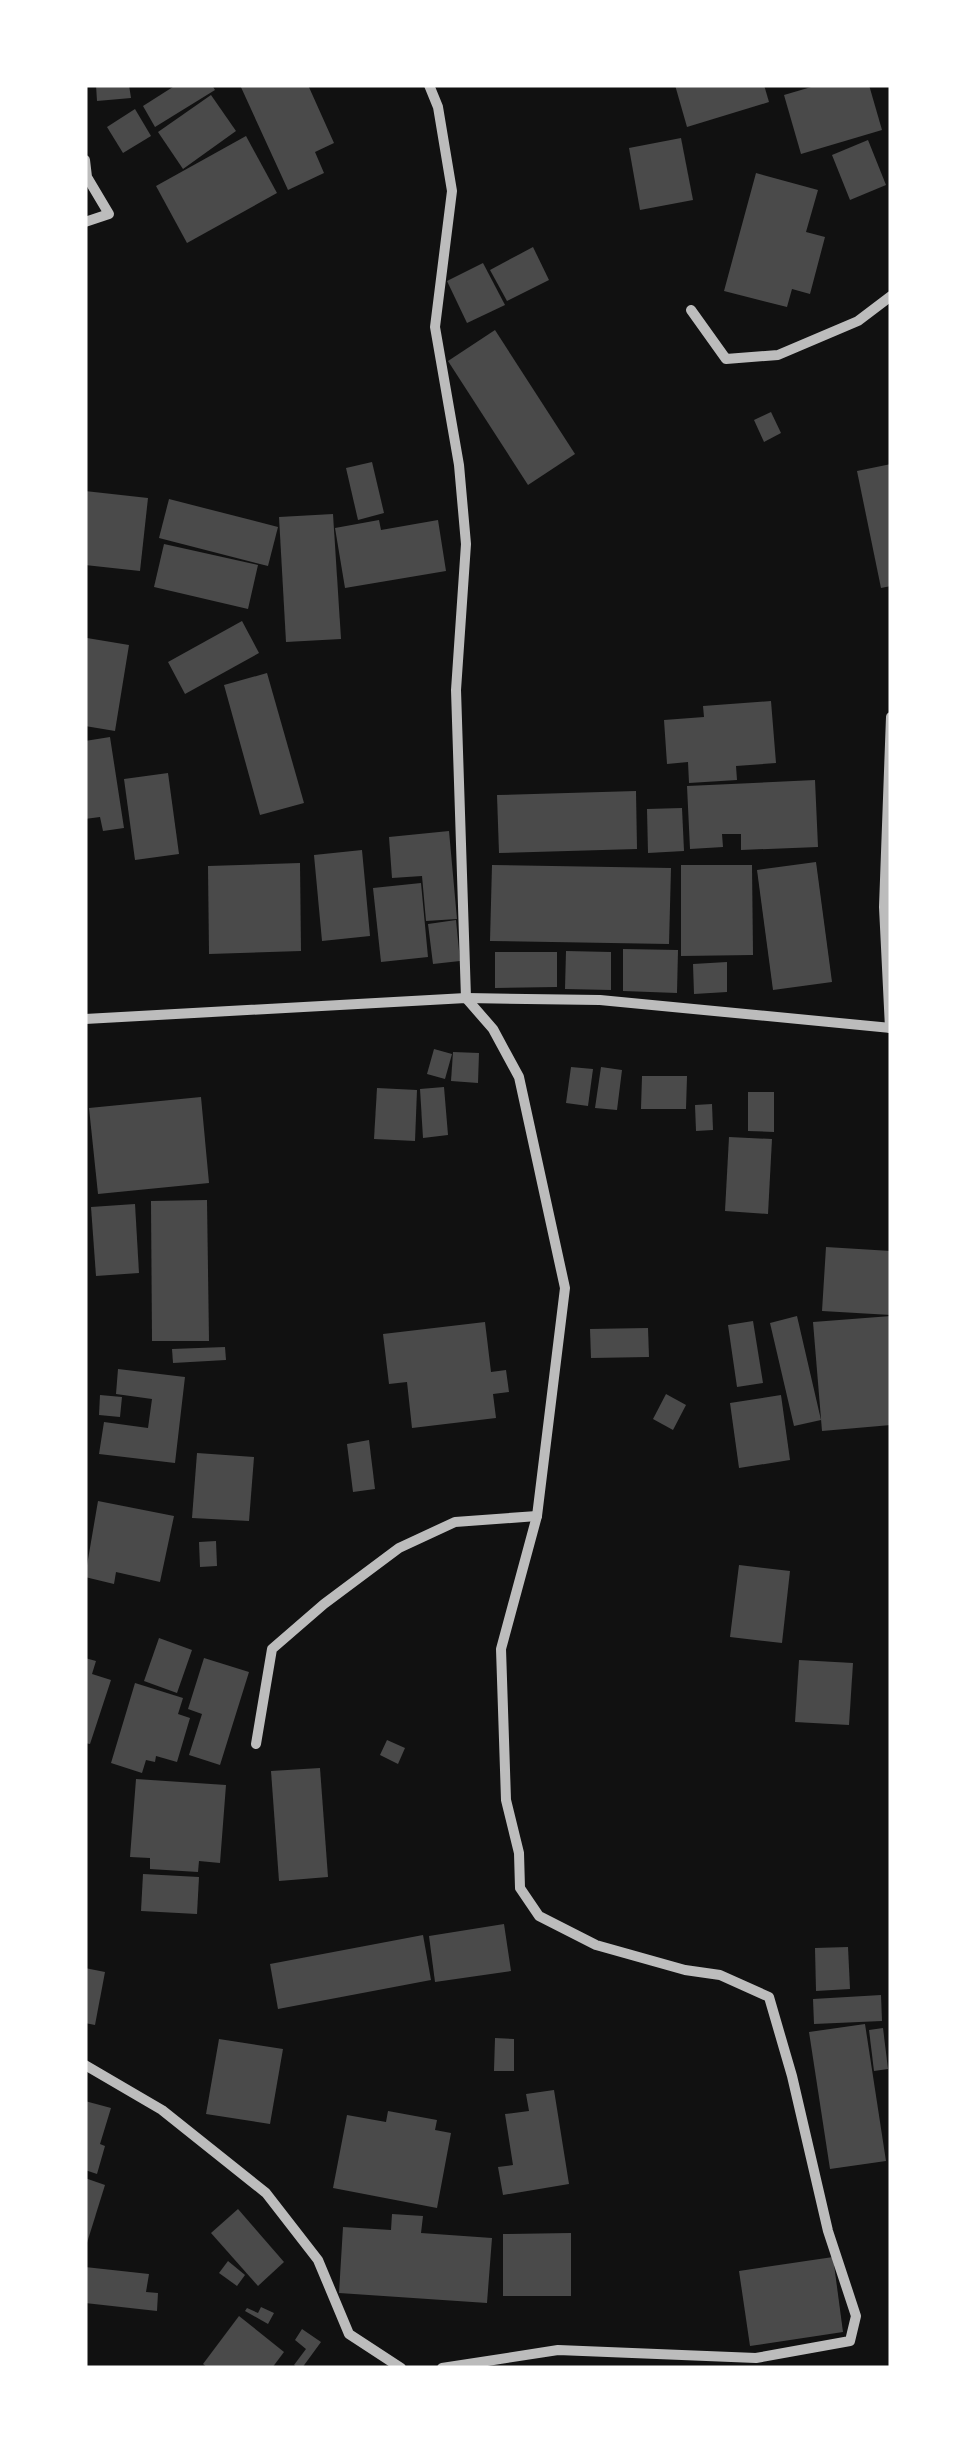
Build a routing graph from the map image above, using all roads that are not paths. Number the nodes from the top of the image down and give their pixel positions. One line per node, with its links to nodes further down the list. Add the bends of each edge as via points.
1 (429, 85): 7 (street, via 452,191 436,327 466,544 456,690)
2 (85, 160): 3 (street, via 87,177 109,214)
3 (85, 222)
4 (891, 296): 5 (street, via 858,320 778,355 726,359)
5 (691, 310)
6 (891, 717): 9 (street, via 884,907)
7 (466, 998): 8 (street); 9 (street, via 600,1000); 10 (street, via 493,1029 518,1077 565,1288)
8 (85, 1018)
9 (890, 1028)
10 (538, 1516): 11 (street, via 455,1522 399,1548 324,1604 272,1649); 14 (street, via 502,1649 506,1800 520,1888 539,1916 596,1946 720,1975 769,1998 856,2316 850,2340 756,2358 558,2350)
11 (256, 1744)
12 (85, 2065): 13 (street, via 162,2110 266,2193 318,2260 350,2334)
13 (401, 2368)
14 (442, 2368)

